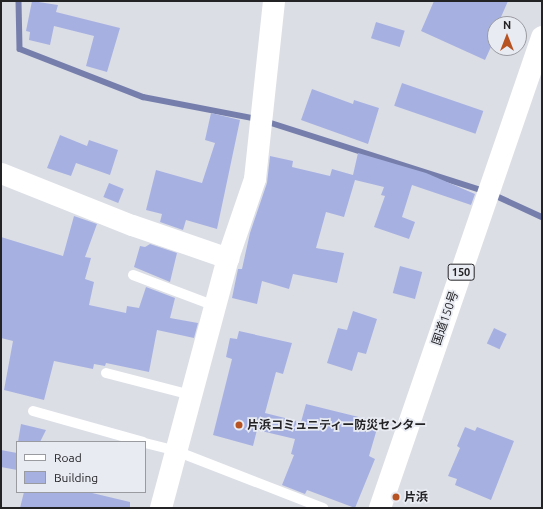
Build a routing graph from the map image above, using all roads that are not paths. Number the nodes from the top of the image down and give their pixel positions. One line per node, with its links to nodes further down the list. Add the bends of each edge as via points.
1 (274, 1): 4 (main road, via 255,179)
2 (542, 37): 15 (main road, 国道150号 / 150)
3 (1, 173): 4 (street, via 132,225)
4 (228, 258): 6 (main road)
5 (133, 275): 6 (lane)
6 (215, 306): 8 (main road)
7 (106, 373): 8 (lane)
8 (191, 395): 12 (main road)
9 (33, 411): 10 (lane)
10 (140, 441)
11 (146, 443): 12 (lane)
12 (176, 451): 13 (main road); 14 (lane)
13 (161, 508)
14 (324, 508)
15 (380, 508)

